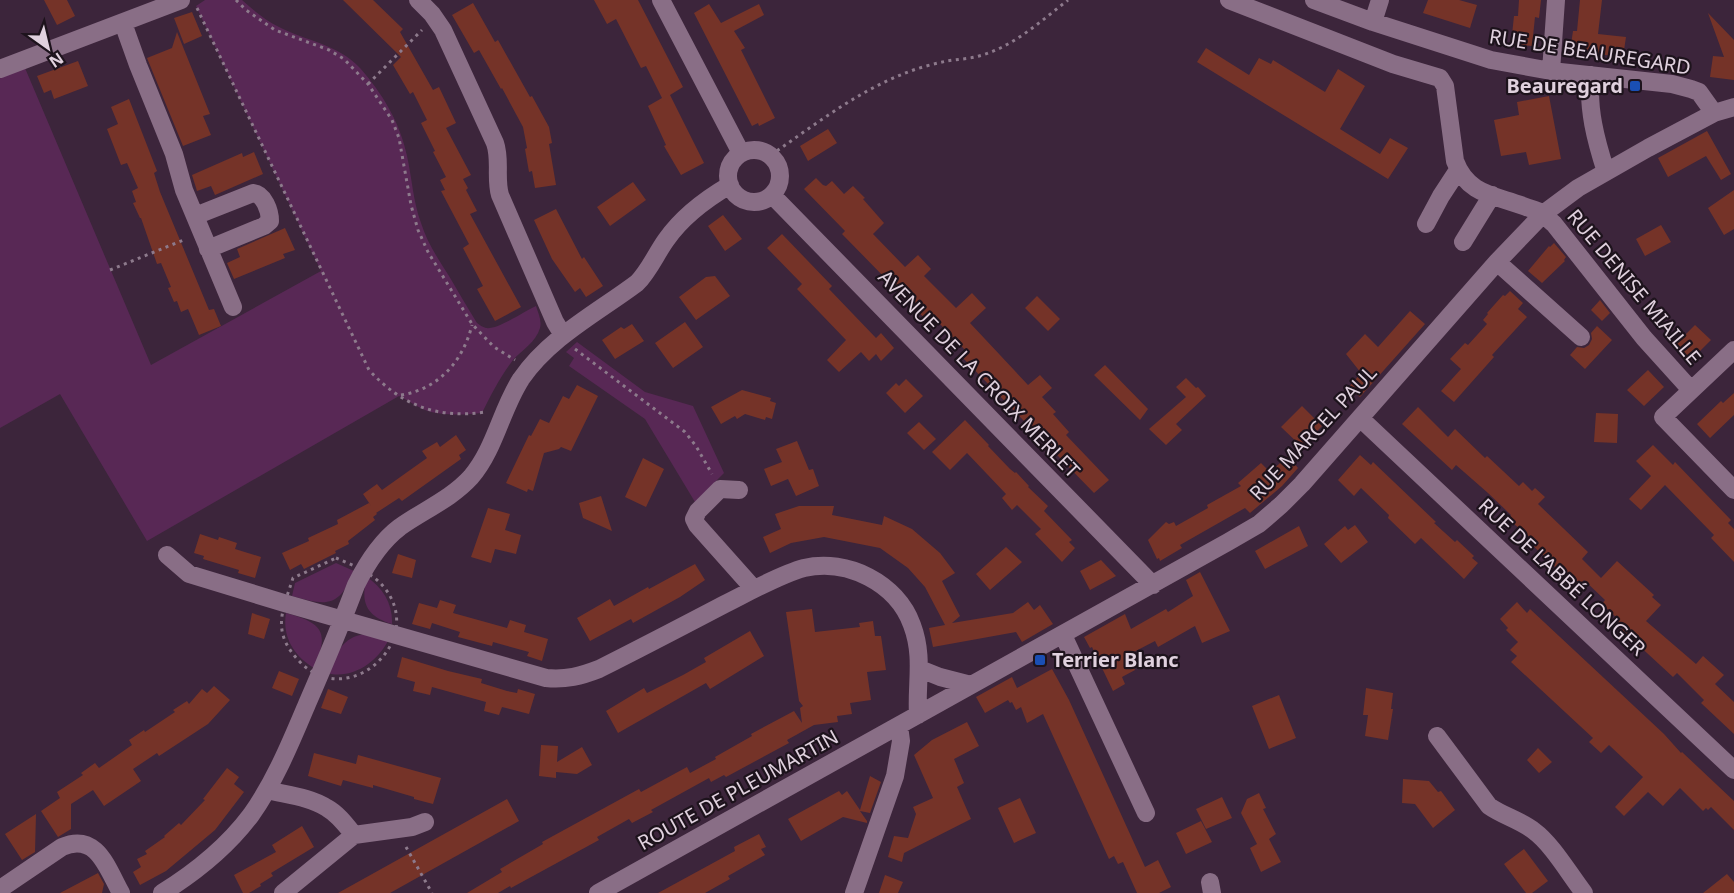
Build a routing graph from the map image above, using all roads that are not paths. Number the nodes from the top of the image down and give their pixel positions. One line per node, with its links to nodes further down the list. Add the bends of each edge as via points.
1 (418, 0): 29 (street, via 443,30 495,143 500,195)
2 (662, 0): 16 (street)
3 (1229, 0): 17 (street, via 1440,78 1445,86)
4 (1314, 0): 9 (street, RUE DE BEAUREGARD)
5 (1380, 0): 9 (street)
6 (1556, 0): 12 (street)
7 (188, 3): 8 (street)
8 (160, 4): 10 (street)
9 (1373, 22): 12 (street, RUE DE BEAUREGARD, via 1470,55)
10 (123, 23): 11 (street); 23 (street)
11 (0, 69)
12 (1551, 71): 13 (street, RUE DE BEAUREGARD)
13 (1591, 75): 15 (street, RUE DE BEAUREGARD, via 1691,89 1699,92); 18 (street, via 1592,119)
14 (1734, 107): 15 (street, RUE MARCEL PAUL)
15 (1714, 113): 18 (street, RUE MARCEL PAUL)
16 (741, 153): 19 (street, via 730,167); 20 (street, via 759,150 777,162 779,183)
17 (1458, 170): 21 (street, via 1479,192); 24 (street)
18 (1606, 172): 22 (street, RUE MARCEL PAUL)
19 (730, 185): 20 (street, via 748,201); 29 (street, via 675,228 637,283)
20 (772, 195): 37 (street, AVENUE DE LA CROIX MERLET)
21 (1492, 195): 22 (street); 25 (street)
22 (1543, 214): 27 (street, RUE MARCEL PAUL); 32 (street, RUE DENISE MIAILLE)
23 (195, 216): 26 (street); 26 (street, via 253,193 261,195 270,214 270,221 264,226)
24 (1426, 224)
25 (1463, 242)
26 (208, 249): 28 (street)
27 (1497, 262): 30 (street); 33 (street, RUE MARCEL PAUL)
28 (233, 307)
29 (563, 335): 39 (street, via 530,368 473,474 448,497 401,526 375,552 363,570)
30 (1581, 337)
31 (1734, 350): 32 (street, RUE DENISE MIAILLE)
32 (1691, 390): 35 (street, RUE DENISE MIAILLE, via 1663,417)
33 (1360, 418): 37 (street, RUE MARCEL PAUL, via 1302,484 1259,524); 46 (street, RUE DE L’ABBÉ LONGER)
34 (739, 490): 38 (street, via 720,489 695,514 695,522)
35 (1734, 490)
36 (167, 555): 39 (street, via 189,574)
37 (1153, 585): 40 (street, RUE MARCEL PAUL)
38 (754, 589): 39 (street, via 599,669 562,679 546,678); 41 (street, via 804,568 839,567 862,574 887,589 906,610 916,637)
39 (343, 620): 47 (street)
40 (1062, 634): 42 (street, RUE MARCEL PAUL); 48 (street)
41 (920, 669): 42 (street); 43 (street)
42 (971, 685): 43 (street, RUE MARCEL PAUL)
43 (918, 715): 44 (street, RUE MARCEL PAUL)
44 (899, 726): 55 (street, ROUTE DE PLEUMARTIN); 56 (street, via 901,741 895,776)
45 (1437, 736): 57 (street, via 1489,806 1536,832)
46 (1734, 770)
47 (267, 790): 50 (street, via 326,807); 53 (street, via 244,823 210,859)
48 (1146, 813)
49 (425, 822): 50 (street)
50 (354, 835): 54 (street)
51 (0, 889): 52 (street, via 62,847 81,843 97,852)
52 (121, 893)
53 (162, 893)
54 (283, 893)
55 (598, 893)
56 (854, 893)
57 (1584, 893)

